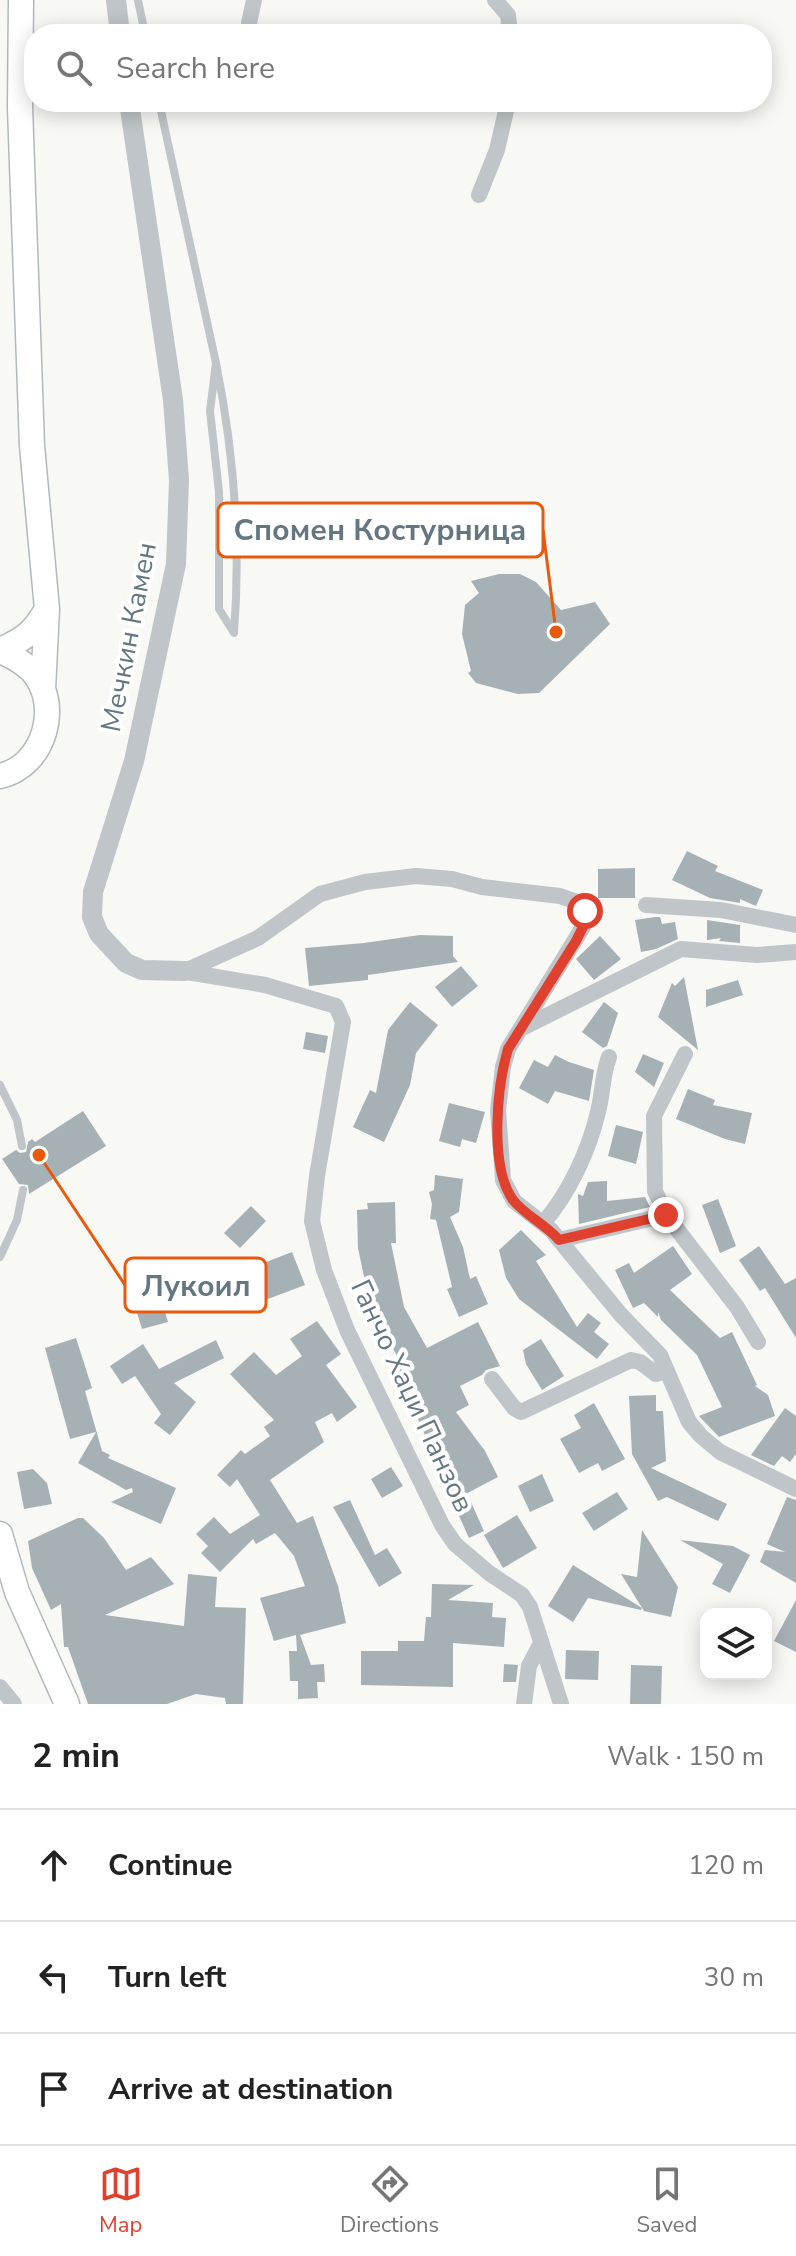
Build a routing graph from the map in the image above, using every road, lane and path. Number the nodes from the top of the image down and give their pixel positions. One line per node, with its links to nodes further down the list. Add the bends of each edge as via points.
1 (21, 0): 15 (main road, via 32,446)
2 (116, 0): 7 (street)
3 (138, 0): 8 (lane)
4 (254, 0): 6 (street)
5 (495, 0): 9 (street)
6 (249, 23)
7 (119, 24)
8 (143, 24)
9 (509, 24)
10 (130, 112): 22 (street, Мечкин Камен, via 173,400 179,480 176,564 154,678 93,892 92,917 99,934 126,963 142,970)
11 (161, 112): 14 (lane)
12 (506, 112): 13 (street)
13 (479, 195)
14 (216, 363): 14 (lane, via 234,490 239,574 234,633 219,609 219,492 210,411)
15 (47, 609): 16 (main road, via 24,639); 17 (main road)
16 (0, 651): 17 (main road, via 18,658)
17 (43, 689): 18 (main road, via 48,714 43,740 28,761)
18 (0, 776)
19 (646, 905): 20 (street, via 721,910)
20 (796, 925)
21 (796, 952): 23 (street, via 757,955 681,949)
22 (185, 971): 23 (street, via 258,938 320,894 342,886 416,876 577,902 585,911 583,927); 38 (street, Ганчо Хаџи Панзов, via 291,991 340,1011 340,1048 312,1221 324,1270 347,1330 442,1525 455,1544 522,1595 534,1614)
23 (519, 1029): 30 (street, via 503,1067 498,1110 503,1180 514,1201)
24 (685, 1054): 29 (street, via 654,1116 655,1191)
25 (609, 1057): 30 (street, via 595,1125 559,1205)
26 (0, 1085): 27 (lane, via 17,1120)
27 (22, 1146)
28 (23, 1190): 32 (lane, via 17,1220)
29 (666, 1215): 31 (street); 33 (street)
30 (543, 1223): 31 (street)
31 (559, 1240): 34 (street, via 660,1355)
32 (0, 1257)
33 (758, 1342)
34 (667, 1371): 35 (street, via 656,1374 631,1360 521,1412); 36 (street, via 689,1422 701,1436 720,1452)
35 (492, 1379)
36 (796, 1489)
37 (0, 1534): 41 (main road, via 17,1592)
38 (541, 1643): 42 (street, via 525,1680); 43 (street)
39 (0, 1687): 40 (street)
40 (14, 1704)
41 (67, 1704)
42 (524, 1704)
43 (561, 1704)

